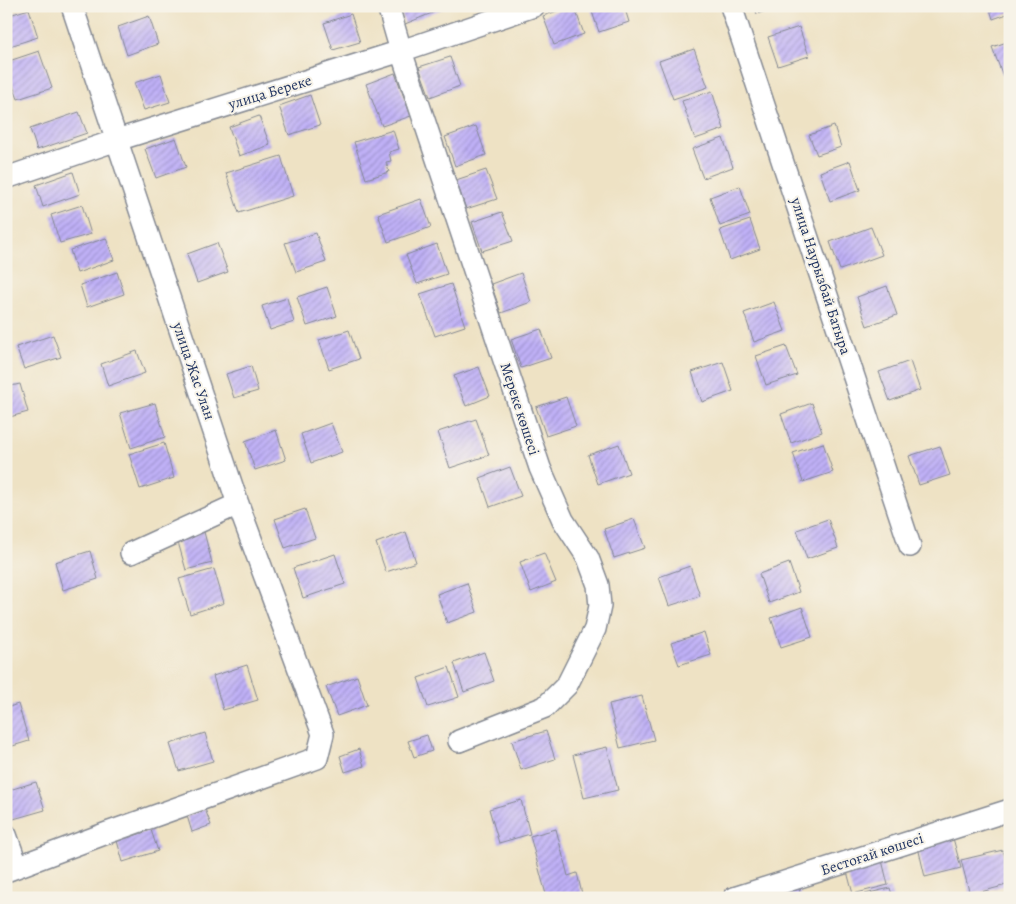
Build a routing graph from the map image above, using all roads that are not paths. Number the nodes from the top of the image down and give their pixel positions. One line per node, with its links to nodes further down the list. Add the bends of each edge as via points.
1 (72, 6): 6 (street, улица Жас Улан)
2 (388, 6): 5 (street, Мереке көшесі)
3 (534, 6): 5 (street, улица Береке)
4 (731, 6): 9 (street, улица Наурызбай Батыра)
5 (402, 51): 6 (street, улица Береке); 11 (street, Мереке көшесі, via 540,468 563,520 588,558 598,585 600,606 595,629 567,685 545,707)
6 (116, 140): 7 (street, улица Береке); 8 (street, улица Жас Улан)
7 (6, 178)
8 (238, 504): 10 (street); 14 (street, улица Жас Улан, via 323,734 317,758)
9 (910, 546)
10 (131, 553)
11 (459, 740)
12 (1010, 810): 15 (street, Бестоғай көшесі)
13 (6, 835): 14 (street)
14 (12, 868)
15 (734, 898)

